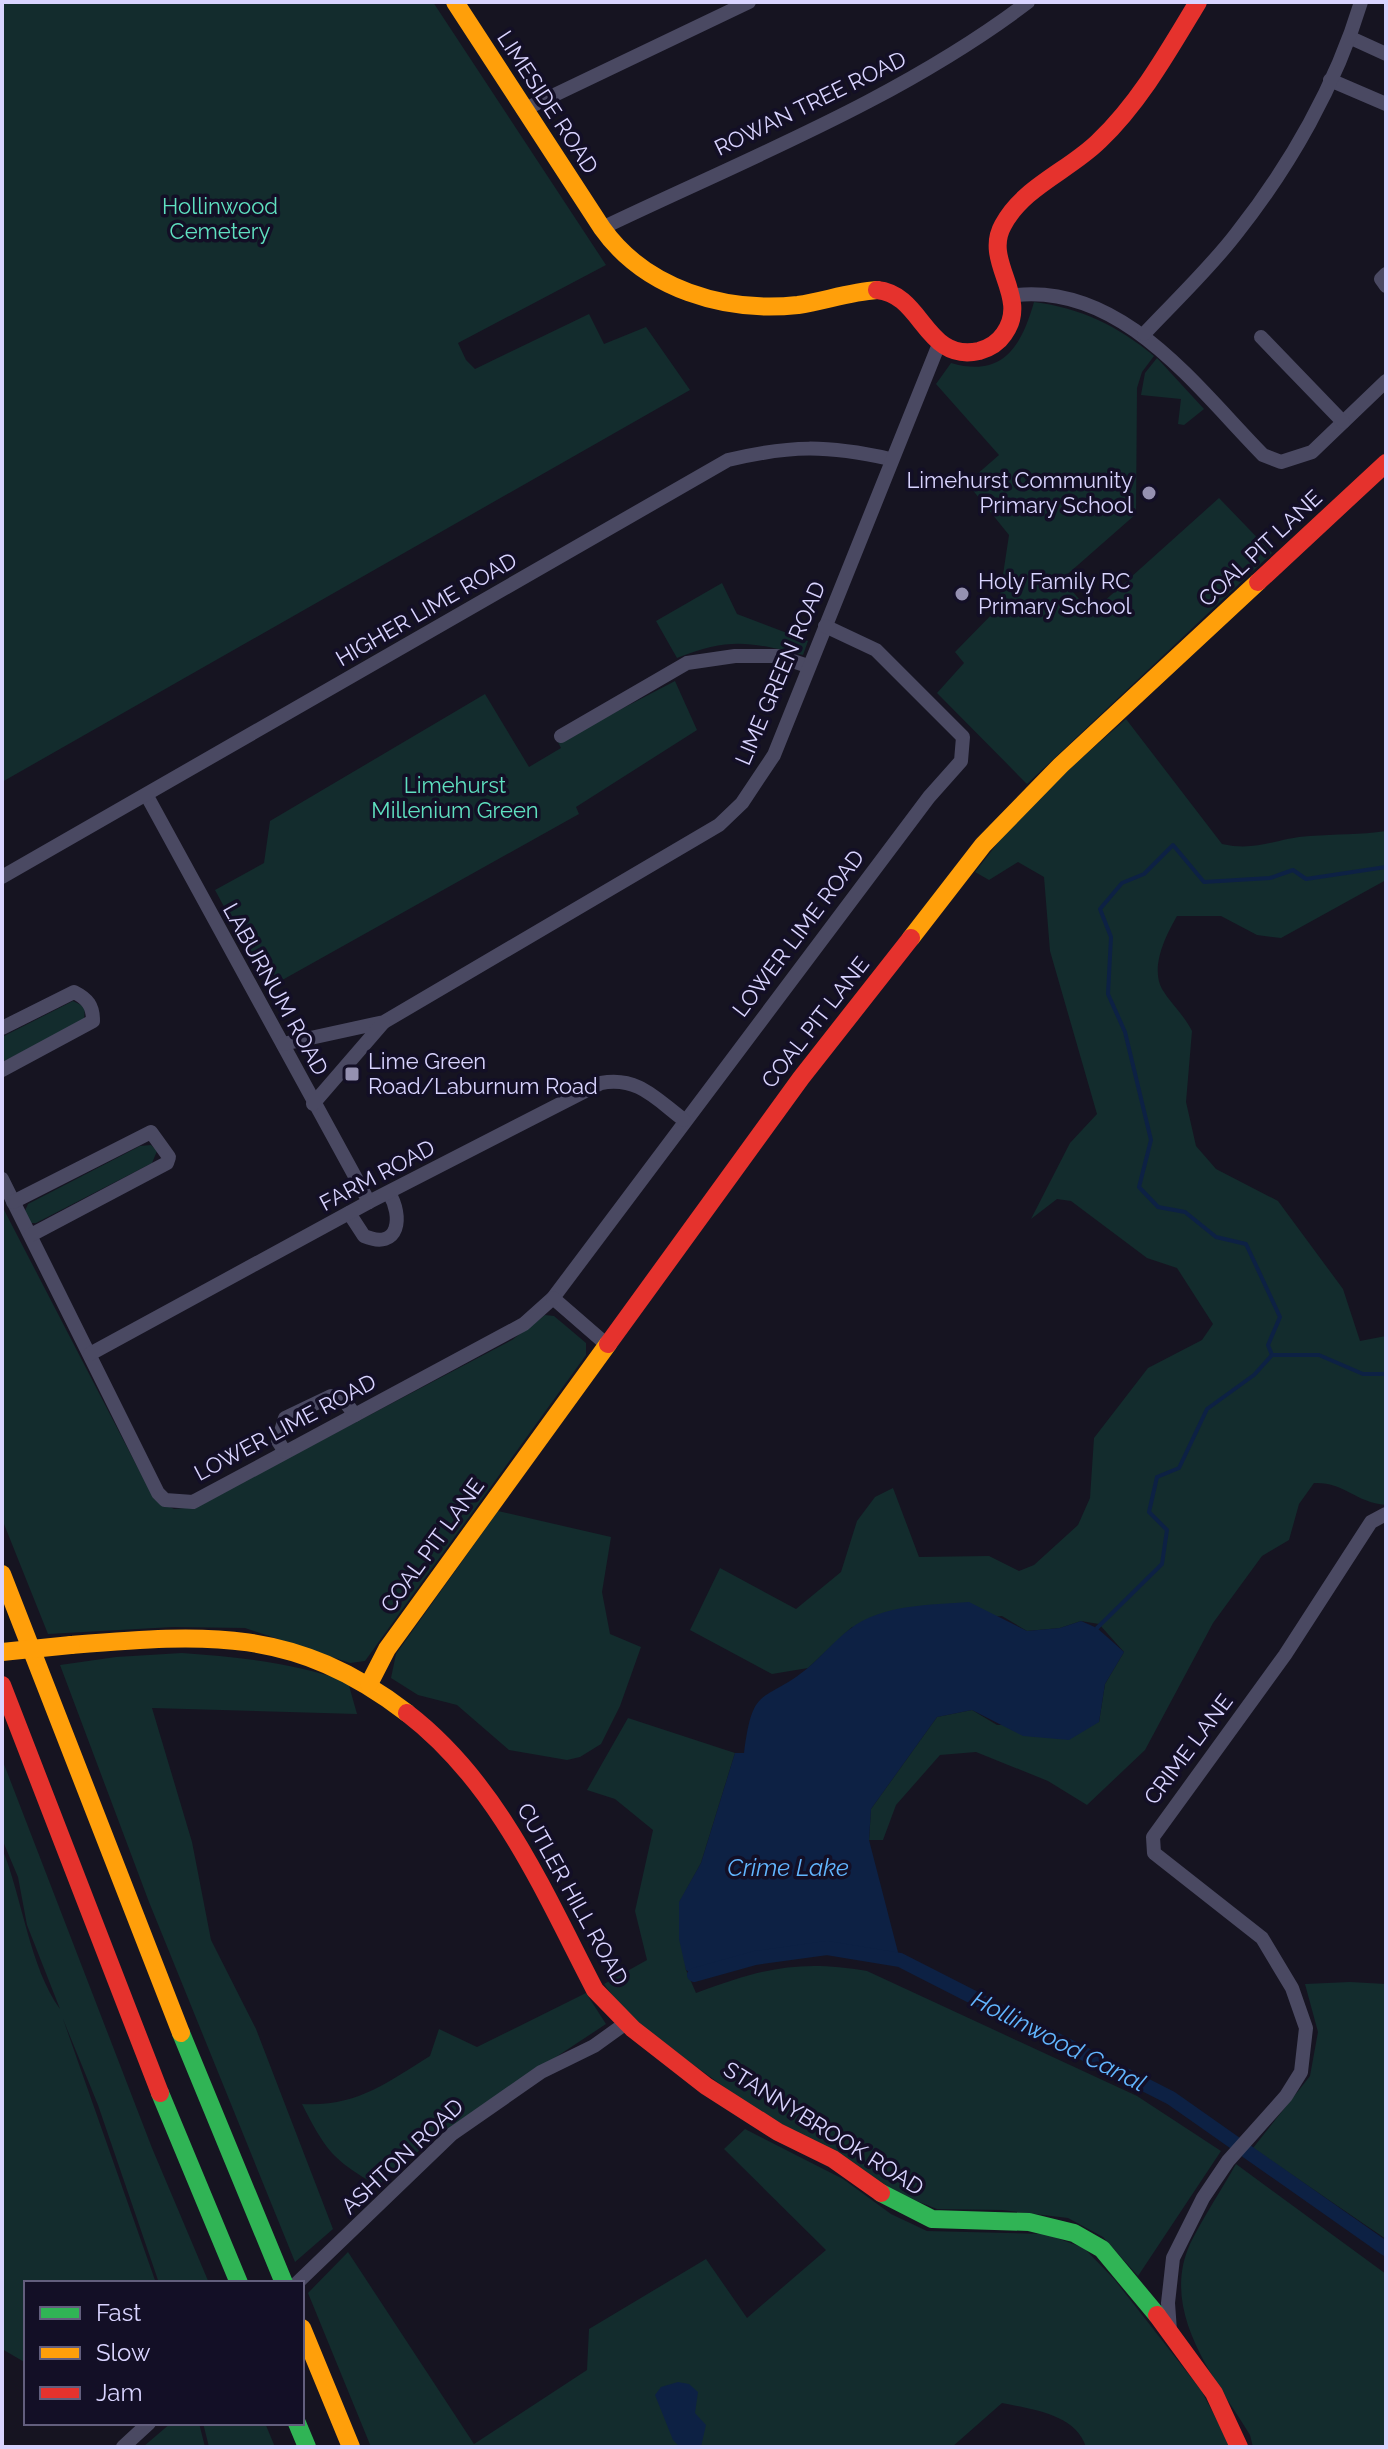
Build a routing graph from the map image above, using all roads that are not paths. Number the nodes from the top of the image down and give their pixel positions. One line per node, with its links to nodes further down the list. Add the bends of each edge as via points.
1 (455, 2): 10 (main road, LIMESIDE ROAD)
2 (749, 2): 10 (street)
3 (1028, 2): 11 (street, ROWAN TREE ROAD, via 921,74)
4 (1198, 2): 14 (main road, via 1154,76 1100,141 1002,224 997,249)
5 (1361, 2): 6 (street)
6 (1351, 38): 7 (street); 8 (street)
7 (1386, 54)
8 (1330, 80): 9 (street); 15 (street, via 1286,167 1244,225)
9 (1386, 104)
10 (523, 110): 11 (main road, LIMESIDE ROAD)
11 (602, 228): 17 (main road, LIMESIDE ROAD, via 625,258 692,293 791,306 891,292 909,304)
12 (1386, 274): 13 (street, via 1381,279)
13 (1386, 286)
14 (1016, 295): 15 (street, via 1040,292 1075,300); 17 (main road, via 1012,321 1000,340 983,351 960,352)
15 (1144, 334): 19 (street, via 1263,455 1281,462 1312,452)
16 (1261, 337): 19 (street)
17 (939, 344): 20 (street, LIME GREEN ROAD)
18 (1386, 381): 19 (street)
19 (1343, 422)
20 (890, 459): 22 (street, LIME GREEN ROAD); 25 (street, HIGHER LIME ROAD, via 837,448 775,449 728,460)
21 (1386, 463): 40 (main road, COAL PIT LANE, via 1008,817 801,1078)
22 (825, 626): 23 (street, LIME GREEN ROAD); 32 (street, LOWER LIME ROAD, via 876,650 963,737 961,761)
23 (808, 666): 24 (street, via 777,656 687,663); 27 (street, LIME GREEN ROAD, via 774,755 742,803 719,825)
24 (561, 736)
25 (147, 796): 26 (street, HIGHER LIME ROAD); 29 (street, LABURNUM ROAD)
26 (2, 877)
27 (384, 1022): 29 (street, LIME GREEN ROAD); 31 (street, LIME GREEN ROAD)
28 (2, 1028): 30 (street, via 74,992 93,1009 93,1021)
29 (283, 1044): 31 (street, LABURNUM ROAD)
30 (2, 1070)
31 (313, 1104): 36 (street, LABURNUM ROAD)
32 (684, 1120): 34 (street, FARM ROAD, via 637,1085 620,1080 601,1083); 39 (street, LOWER LIME ROAD)
33 (2, 1179): 35 (street, LOWER LIME ROAD)
34 (389, 1193): 36 (street, FARM ROAD); 37 (street, via 399,1214 389,1235 364,1236)
35 (13, 1202): 38 (street, LOWER LIME ROAD); 38 (street, via 151,1132 169,1157 167,1163)
36 (369, 1202): 37 (street, FARM ROAD)
37 (349, 1213): 41 (street, FARM ROAD)
38 (31, 1235): 41 (street, LOWER LIME ROAD)
39 (553, 1298): 40 (street); 42 (street, LOWER LIME ROAD, via 524,1324)
40 (606, 1344): 47 (main road, COAL PIT LANE, via 387,1649)
41 (90, 1354): 43 (street, LOWER LIME ROAD, via 165,1500 193,1502)
42 (355, 1415): 43 (street, LOWER LIME ROAD); 43 (street, via 331,1396 285,1418 278,1441)
43 (285, 1452)
44 (1386, 1514): 54 (street, CRIME LANE, via 1371,1522 1285,1655 1153,1837 1154,1853 1262,1938 1292,1988 1306,2028 1301,2072 1228,2161 1173,2258)
45 (2, 1574): 51 (main road, via 161,1985)
46 (2, 1652): 47 (main road, CUTLER HILL ROAD, bridge, via 187,1637 232,1640 307,1657)
47 (369, 1684): 49 (main road, CUTLER HILL ROAD, via 422,1722 479,1783 512,1830 595,1990)
48 (2, 1685): 50 (main road, via 124,2005)
49 (626, 2023): 52 (street, ASHTON ROAD, via 541,2072 452,2134); 54 (main road, STANNYBROOK ROAD, via 732,2104 831,2158 916,2214 952,2221 1048,2223 1088,2238)
50 (238, 2281)
51 (283, 2281)
52 (299, 2281)
53 (304, 2333): 59 (main road)
54 (1170, 2334): 60 (main road, STANNYBROOK ROAD, via 1225,2410)
55 (147, 2425): 57 (street)
56 (298, 2425): 58 (main road)
57 (123, 2447)
58 (307, 2447)
59 (351, 2447)
60 (1239, 2447)

